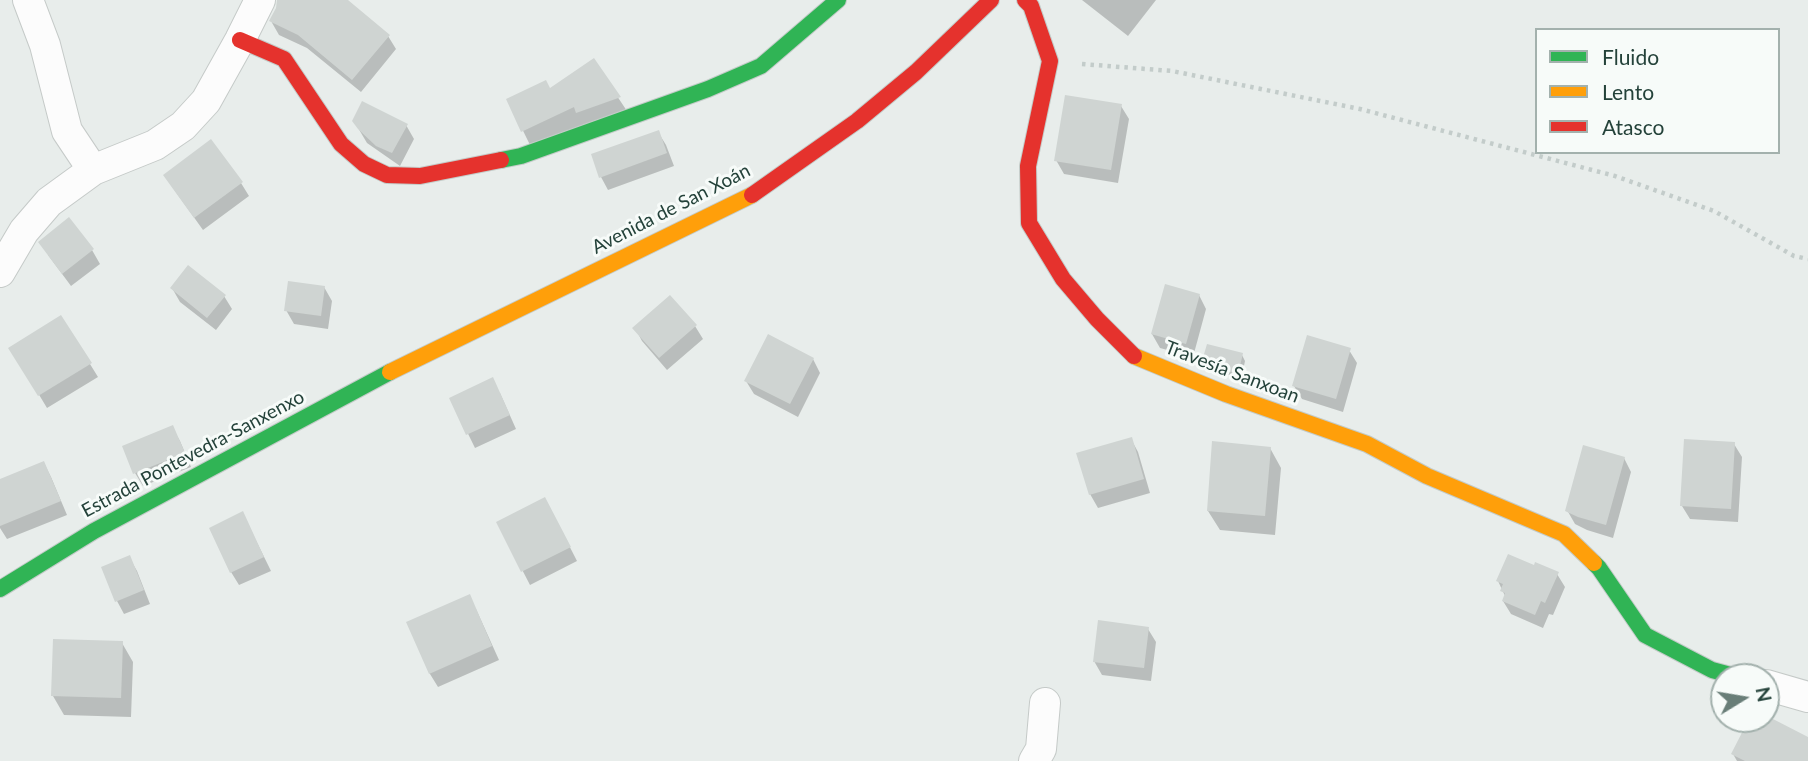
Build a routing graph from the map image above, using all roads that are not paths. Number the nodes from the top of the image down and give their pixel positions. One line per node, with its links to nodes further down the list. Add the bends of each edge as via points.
1 (28, 0): 7 (street, via 45,44 67,131)
2 (260, 0): 6 (street)
3 (838, 0): 6 (street, via 761,66 708,89 521,156 420,176 387,175 364,164 341,144 284,59)
4 (991, 0): 9 (street, Avenida de San Xoán, via 857,121 748,197)
5 (1025, 0): 11 (street, Travesía Sanxoan, via 1050,61 1028,166 1029,223 1063,279 1136,358 1367,444 1427,476 1564,534 1599,568 1645,635)
6 (240, 40): 7 (street, via 206,101 183,126 155,145)
7 (93, 170): 8 (street, via 49,202 24,231)
8 (0, 272)
9 (409, 362): 10 (street, Estrada Pontevedra-Sanxenxo, via 94,531)
10 (0, 589)
11 (1710, 669)
12 (1780, 689): 13 (street)
13 (1808, 696)
14 (1045, 703): 15 (street, via 1041,748)
15 (1034, 761)

